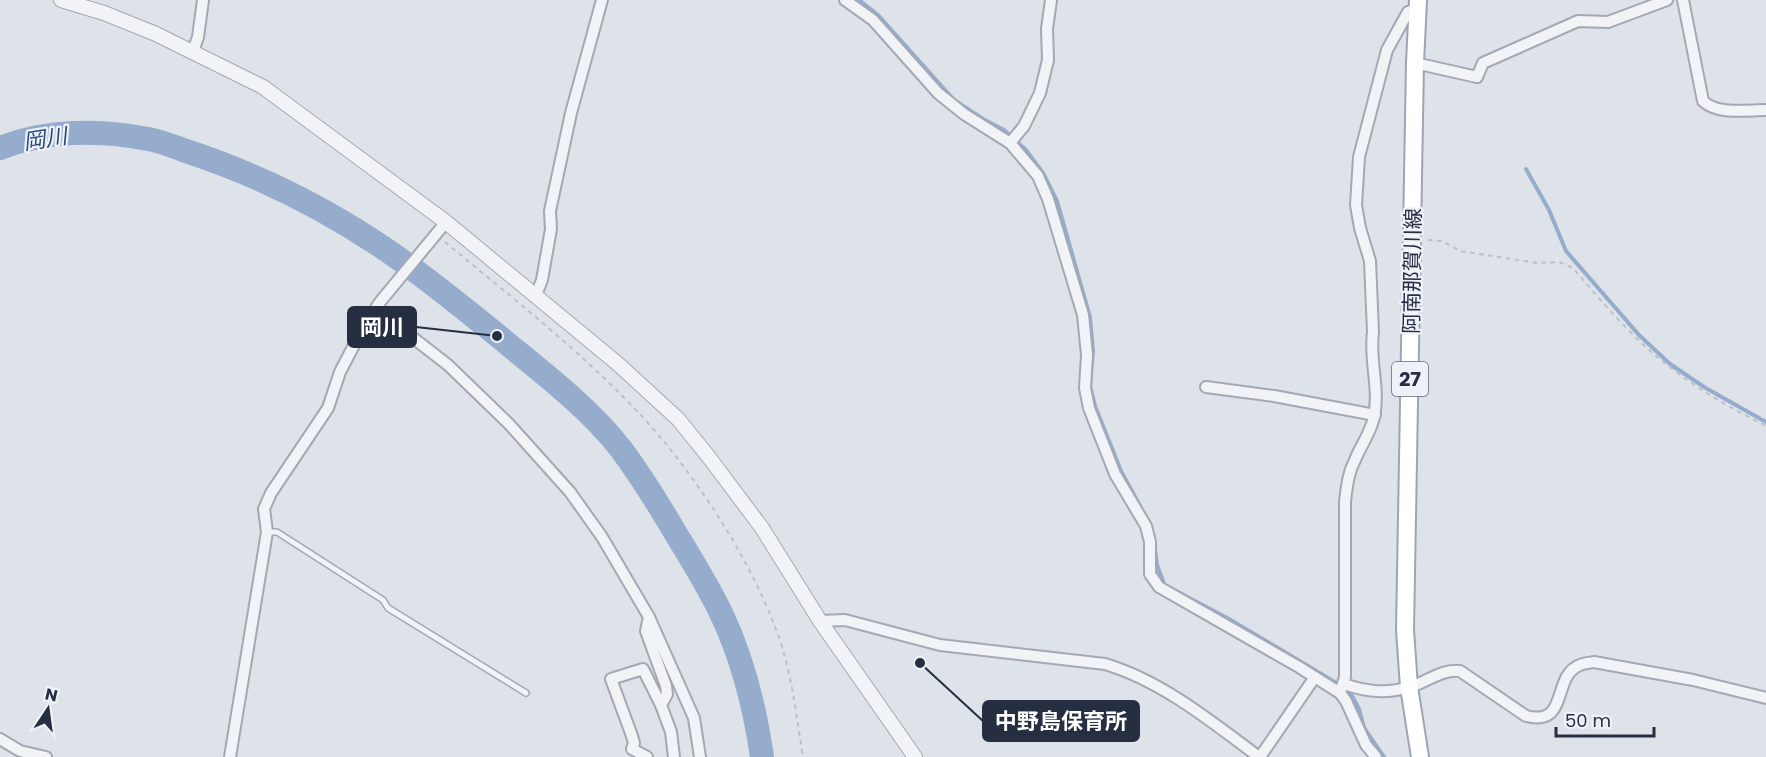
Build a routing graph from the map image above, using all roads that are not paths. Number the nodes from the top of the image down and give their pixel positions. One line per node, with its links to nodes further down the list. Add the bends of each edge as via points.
1 (61, 0): 9 (street, via 156,33)
2 (203, 0): 9 (street)
3 (602, 0): 14 (street, via 571,113 550,212 542,280)
4 (845, 0): 12 (street, via 873,20 938,93)
5 (1051, 0): 12 (street, via 1048,60 1040,93 1024,126)
6 (1667, 0): 10 (street, via 1608,22 1578,21 1483,63 1477,77)
7 (1683, 0): 11 (street, via 1703,101 1718,109)
8 (1417, 4): 10 (main road, 阿南那賀川線 / 27); 17 (street, via 1408,12 1387,50 1359,157 1356,186 1360,228 1370,261)
9 (193, 51): 13 (street, via 263,87)
10 (1415, 63): 22 (main road, 阿南那賀川線 / 27, via 1405,608)
11 (1766, 110)
12 (1010, 142): 21 (street, via 1038,176 1048,199 1083,315 1089,408 1115,474 1146,526 1150,574 1159,587)
13 (446, 222): 14 (street); 15 (street)
14 (536, 295): 20 (street, via 678,419 762,528)
15 (378, 306): 18 (street, via 340,372 328,408 271,493 264,509); 19 (street, via 448,365 509,424 570,492)
16 (1206, 387): 17 (street)
17 (1375, 415): 23 (street, via 1347,480)
18 (267, 532): 24 (lane, via 277,532 383,600 388,608); 29 (street)
19 (650, 617): 26 (street, via 646,631 666,686 667,694); 32 (street, via 694,718)
20 (820, 621): 33 (street); 34 (street, via 845,620 940,645 1105,664 1125,670 1216,725)
21 (1315, 677): 23 (street); 34 (street)
22 (1409, 687): 23 (street, via 1376,692); 25 (street, via 1450,670 1460,671 1526,716 1547,718 1569,673 1579,665 1594,662); 36 (main road, 阿南那賀川線 / 27)
23 (1342, 688): 35 (street, via 1366,745)
24 (526, 693)
25 (1766, 698)
26 (661, 705): 30 (street, via 643,669 611,679 632,736 632,749); 31 (street, via 671,732)
27 (0, 739): 28 (street, via 20,751)
28 (46, 757)
29 (230, 757)
30 (647, 757)
31 (674, 757)
32 (700, 757)
33 (915, 757)
34 (1260, 757)
35 (1376, 757)
36 (1420, 757)

